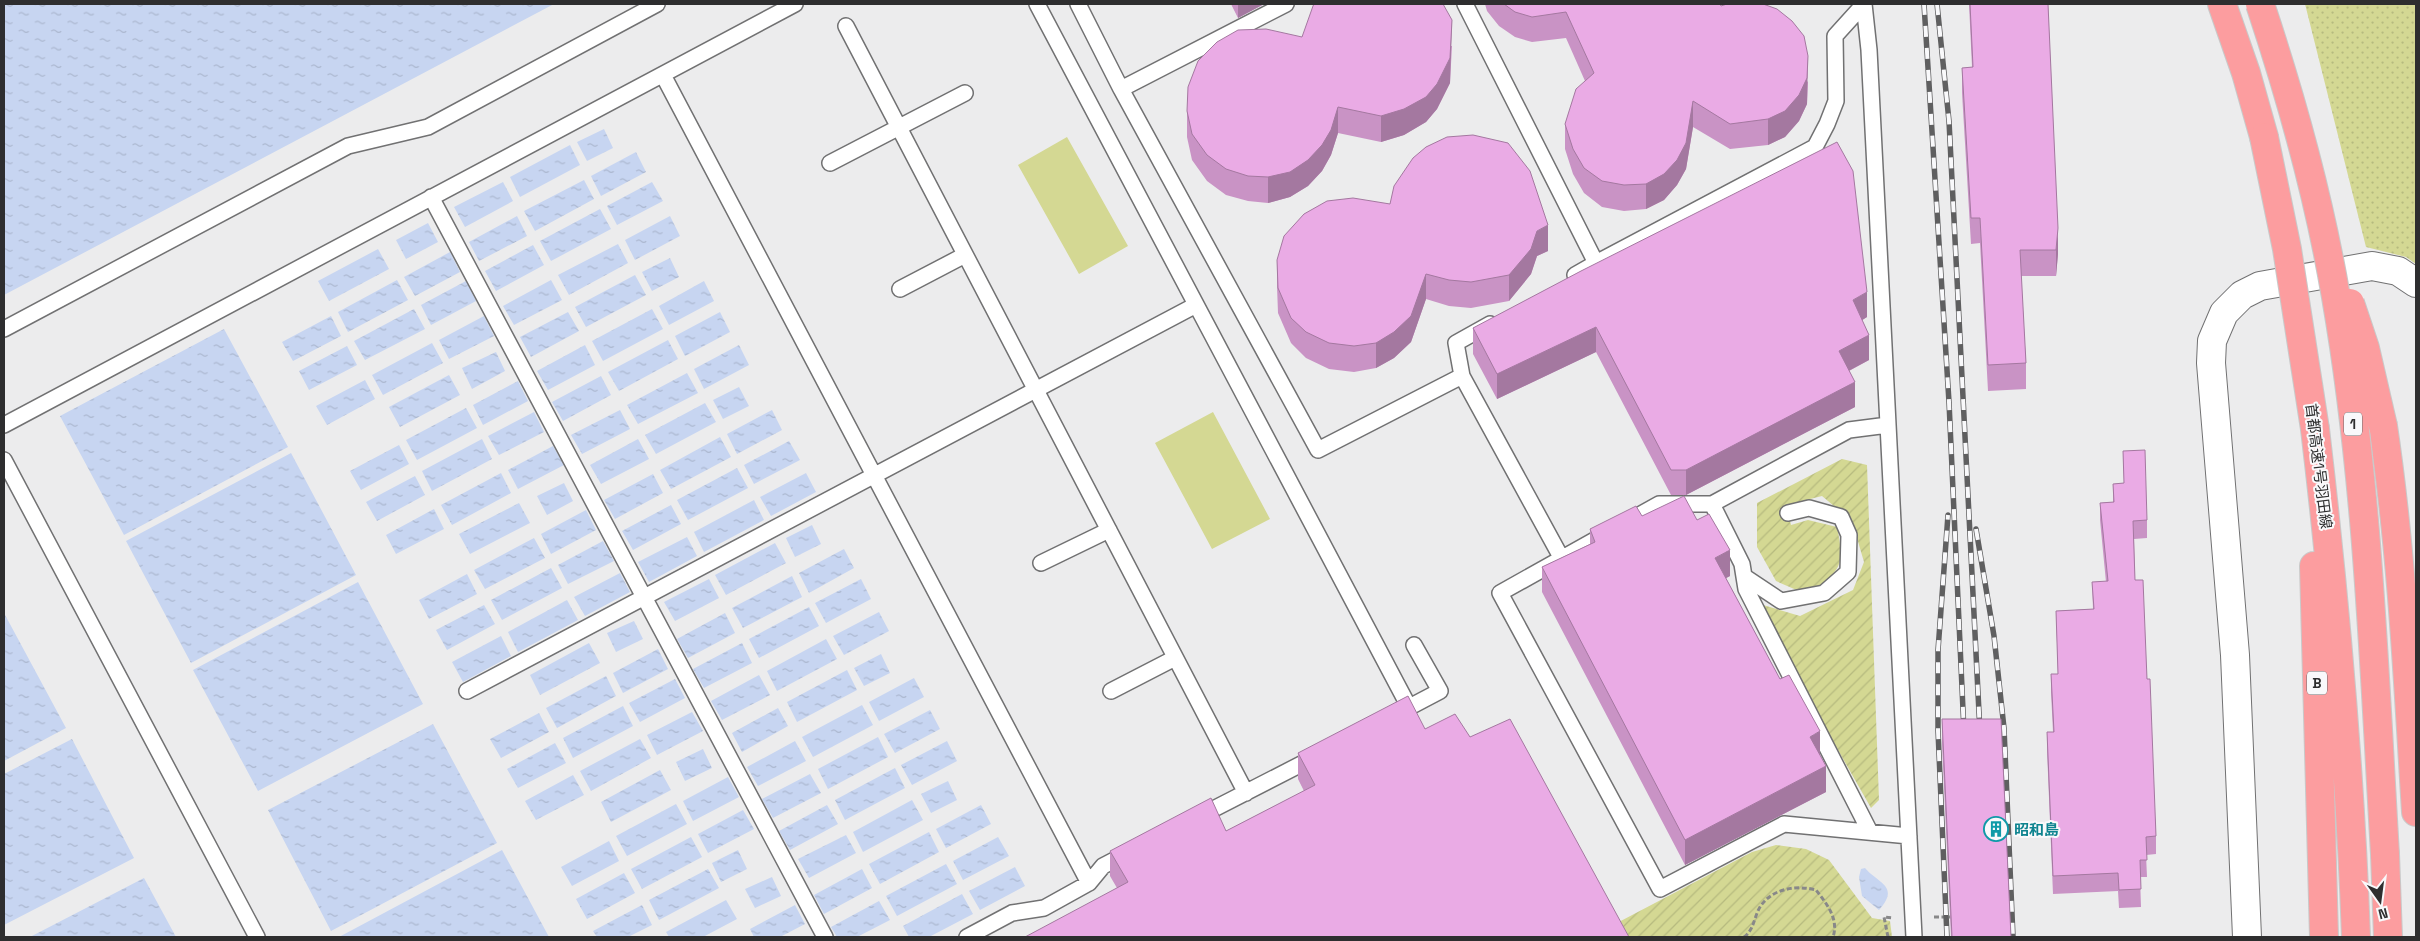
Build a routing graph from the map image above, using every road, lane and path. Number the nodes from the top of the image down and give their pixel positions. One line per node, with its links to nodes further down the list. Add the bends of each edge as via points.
1 (658, 4): 25 (lane, via 428,127 348,146)
2 (795, 4): 11 (lane)
3 (1037, 4): 23 (lane)
4 (1078, 4): 12 (lane)
5 (1286, 4): 12 (lane)
6 (1464, 4): 19 (lane)
7 (1864, 4): 19 (lane, via 1835,36 1836,101 1815,147); 29 (lane)
8 (2222, 4): 30 (highway, 首都高速1号羽田線, bridge, via 2264,136)
9 (2260, 4): 16 (highway, 1, bridge, via 2294,110)
10 (846, 26): 14 (lane)
11 (664, 75): 17 (lane); 32 (lane)
12 (1121, 90): 26 (lane, via 1318,450)
13 (965, 93): 14 (lane)
14 (898, 127): 15 (lane); 18 (lane)
15 (830, 163)
16 (2315, 192): 48 (highway, bridge, via 2365,348 2383,426 2400,562); 67 (highway, 1, bridge, via 2347,369 2368,571)
17 (431, 197): 28 (lane); 39 (lane)
18 (965, 255): 22 (lane); 27 (lane)
19 (1596, 263): 20 (lane)
20 (1563, 282)
21 (2416, 283): 64 (street, via 2398,271 2372,266 2260,286 2242,294 2228,308 2212,341 2211,363 2235,655)
22 (900, 289)
23 (1196, 305): 27 (lane); 44 (lane)
24 (1505, 315): 26 (lane, via 1456,343)
25 (4, 328)
26 (1462, 376): 36 (lane)
27 (1036, 389): 32 (lane); 35 (lane)
28 (4, 425)
29 (1888, 425): 33 (lane, via 1849,430); 51 (lane)
30 (2315, 429): 65 (highway, B, via 2314,539); 66 (highway, 首都高速1号羽田線, via 2336,620)
31 (4, 460): 57 (lane)
32 (874, 474): 39 (lane); 53 (lane)
33 (1712, 504): 36 (lane, via 1659,504); 38 (lane, via 1742,564)
34 (1788, 513): 38 (lane, via 1809,508 1841,517 1849,536 1848,572 1824,593 1781,601)
35 (1109, 530): 37 (lane); 41 (lane)
36 (1562, 558): 50 (lane, via 1500,593 1660,889 1784,824)
37 (1042, 563)
38 (1744, 577): 50 (lane, via 1746,590)
39 (644, 598): 42 (lane); 58 (lane)
40 (1414, 645): 44 (lane, via 1440,691)
41 (1175, 658): 43 (lane); 47 (lane)
42 (467, 691)
43 (1111, 691)
44 (1409, 707): 45 (lane)
45 (1392, 716)
46 (1332, 748): 47 (lane)
47 (1246, 793): 49 (lane)
48 (2416, 812)
49 (1185, 824)
50 (1870, 832): 51 (lane)
51 (1909, 836): 63 (lane)
52 (1142, 846): 53 (lane, via 1107,864)
53 (1089, 883): 59 (lane, via 1044,908 1012,913)
54 (1931, 917): 56 (path, via 1957,917)
55 (1896, 919): 62 (path, via 1884,917)
56 (1956, 925)
57 (256, 937)
58 (825, 937)
59 (967, 937)
60 (1744, 937): 61 (path, via 1750,933 1761,906 1779,891 1800,886 1816,890 1830,909 1836,928)
61 (1833, 937)
62 (1888, 937)
63 (1914, 937)
64 (2247, 937)
65 (2324, 937)
66 (2356, 937)
67 (2388, 937)

